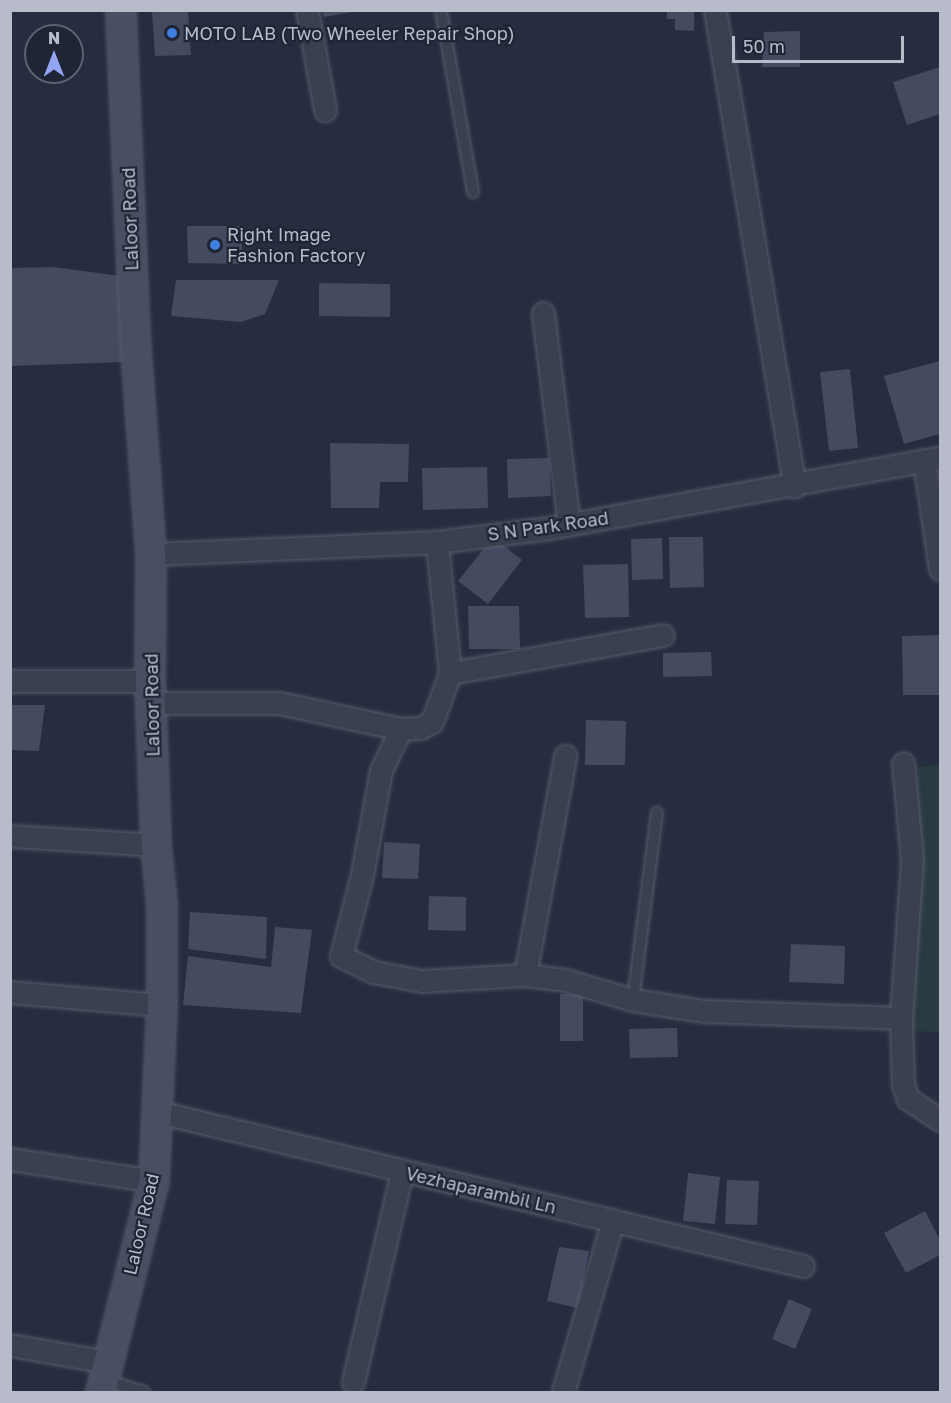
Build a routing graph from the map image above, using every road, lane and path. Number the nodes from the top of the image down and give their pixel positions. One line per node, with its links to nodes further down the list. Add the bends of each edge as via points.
1 (121, 10): 12 (street, Laloor Road, via 135,334)
2 (307, 10): 5 (street)
3 (441, 10): 6 (lane)
4 (715, 10): 9 (street)
5 (325, 110)
6 (473, 192)
7 (543, 313): 10 (street)
8 (932, 459): 9 (street, S N Park Road); 13 (street)
9 (795, 486): 10 (street, S N Park Road)
10 (569, 524): 11 (street, S N Park Road)
11 (437, 542): 12 (street, S N Park Road); 15 (street)
12 (151, 554): 17 (street, Laloor Road)
13 (940, 569)
14 (663, 635): 15 (street)
15 (450, 673): 18 (street, via 432,722 420,728)
16 (10, 681): 17 (street)
17 (150, 692): 18 (street, via 279,703); 23 (street, Laloor Road)
18 (400, 729): 24 (street, via 381,770 362,875 341,956 374,972 422,981)
19 (565, 756): 24 (street)
20 (903, 763): 28 (street, via 912,861)
21 (657, 813): 26 (lane)
22 (10, 836): 23 (street)
23 (156, 845): 27 (street, Laloor Road, via 162,905)
24 (525, 975): 26 (street, via 565,980)
25 (10, 992): 27 (street)
26 (633, 1000): 28 (street, via 704,1011)
27 (162, 1005): 29 (street, Laloor Road)
28 (902, 1018): 30 (street, via 903,1084 908,1099)
29 (158, 1112): 32 (street, Vezhaparambil Ln); 33 (street, Laloor Road)
30 (940, 1120)
31 (10, 1159): 33 (street)
32 (402, 1172): 34 (street, Vezhaparambil Ln); 38 (street)
33 (154, 1180): 37 (street, Laloor Road)
34 (613, 1220): 35 (street, Vezhaparambil Ln); 40 (street)
35 (803, 1266)
36 (10, 1345): 37 (street)
37 (104, 1378): 39 (lane)
38 (353, 1382)
39 (144, 1392)
40 (563, 1392)

